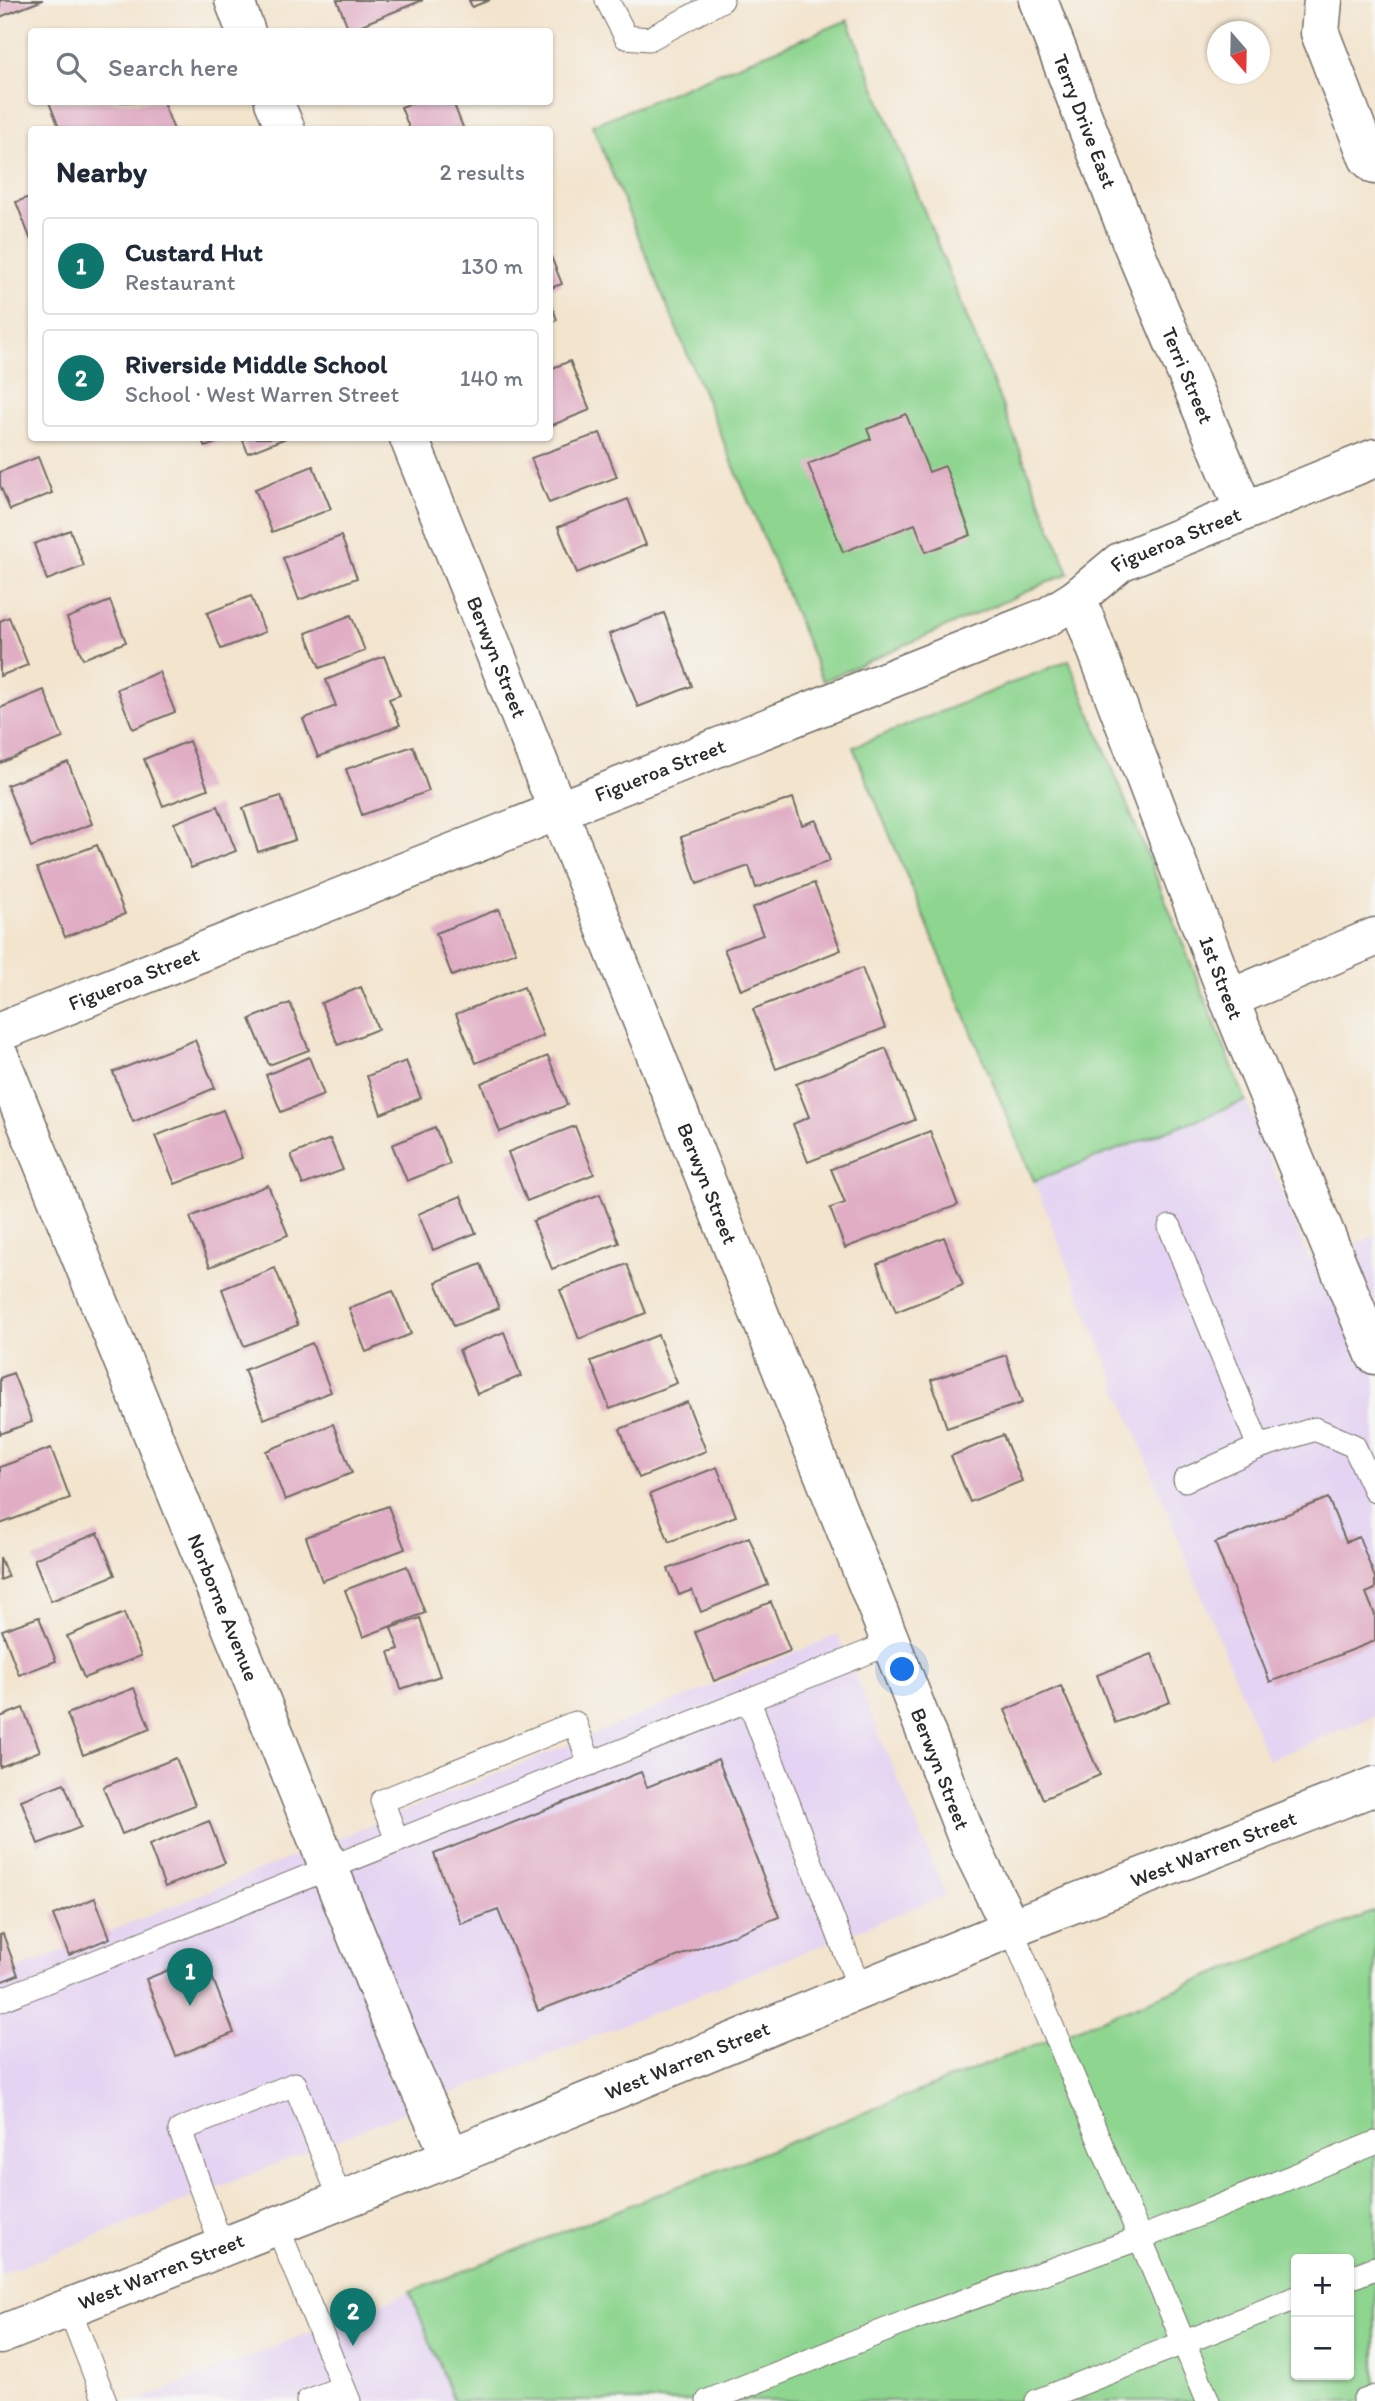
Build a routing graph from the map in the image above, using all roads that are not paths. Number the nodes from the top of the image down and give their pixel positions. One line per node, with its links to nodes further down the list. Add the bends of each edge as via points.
1 (234, 0): 6 (street)
2 (607, 0): 3 (lane, via 626,37 649,39)
3 (722, 0)
4 (1038, 0): 10 (street, Terry Drive East)
5 (1323, 0): 9 (street, via 1320,33 1368,158)
6 (244, 28)
7 (275, 105): 8 (street)
8 (284, 126)
9 (1375, 165)
10 (1131, 241): 13 (street, Terri Street)
11 (410, 441): 15 (street, Berwyn Street)
12 (1375, 458): 13 (street, Figueroa Street)
13 (1244, 510): 14 (street, Figueroa Street, via 1120,562)
14 (1077, 598): 15 (street, Figueroa Street, via 1047,617); 17 (street, 1st Street)
15 (557, 810): 18 (street, Figueroa Street); 25 (street, Berwyn Street)
16 (1375, 937): 17 (street)
17 (1229, 999): 21 (street, 1st Street)
18 (0, 1032)
19 (0, 1058): 30 (street, Norborne Avenue)
20 (1170, 1227): 22 (lane)
21 (1371, 1333)
22 (1259, 1447): 23 (lane); 24 (lane, via 1315,1429 1354,1446)
23 (1185, 1480)
24 (1375, 1491)
25 (891, 1643): 26 (lane); 31 (street, Berwyn Street, via 969,1843)
26 (749, 1701): 27 (lane); 32 (lane)
27 (590, 1764): 29 (lane); 29 (lane, via 575,1723 382,1801)
28 (1375, 1786): 31 (street, West Warren Street)
29 (397, 1840): 30 (lane)
30 (330, 1867): 33 (lane); 35 (street, Norborne Avenue)
31 (1011, 1928): 32 (street, West Warren Street); 38 (lane)
32 (860, 1990): 35 (street, West Warren Street)
33 (0, 2000)
34 (1375, 2143): 38 (lane)
35 (451, 2157): 36 (street, West Warren Street)
36 (341, 2201): 37 (street, West Warren Street); 39 (lane, via 295,2084 180,2130)
37 (277, 2226): 39 (street, West Warren Street); 46 (lane)
38 (1141, 2238): 45 (lane); 50 (lane, via 916,2318)
39 (222, 2247): 43 (street, West Warren Street)
40 (1375, 2267): 41 (lane)
41 (1354, 2276)
42 (1291, 2300): 45 (lane)
43 (69, 2308): 44 (street, West Warren Street); 48 (lane)
44 (0, 2335)
45 (1183, 2341): 51 (lane); 52 (lane)
46 (346, 2394): 49 (lane)
47 (1375, 2397): 53 (lane)
48 (106, 2401)
49 (308, 2401)
50 (708, 2401)
51 (1037, 2401)
52 (1208, 2401)
53 (1364, 2401)

